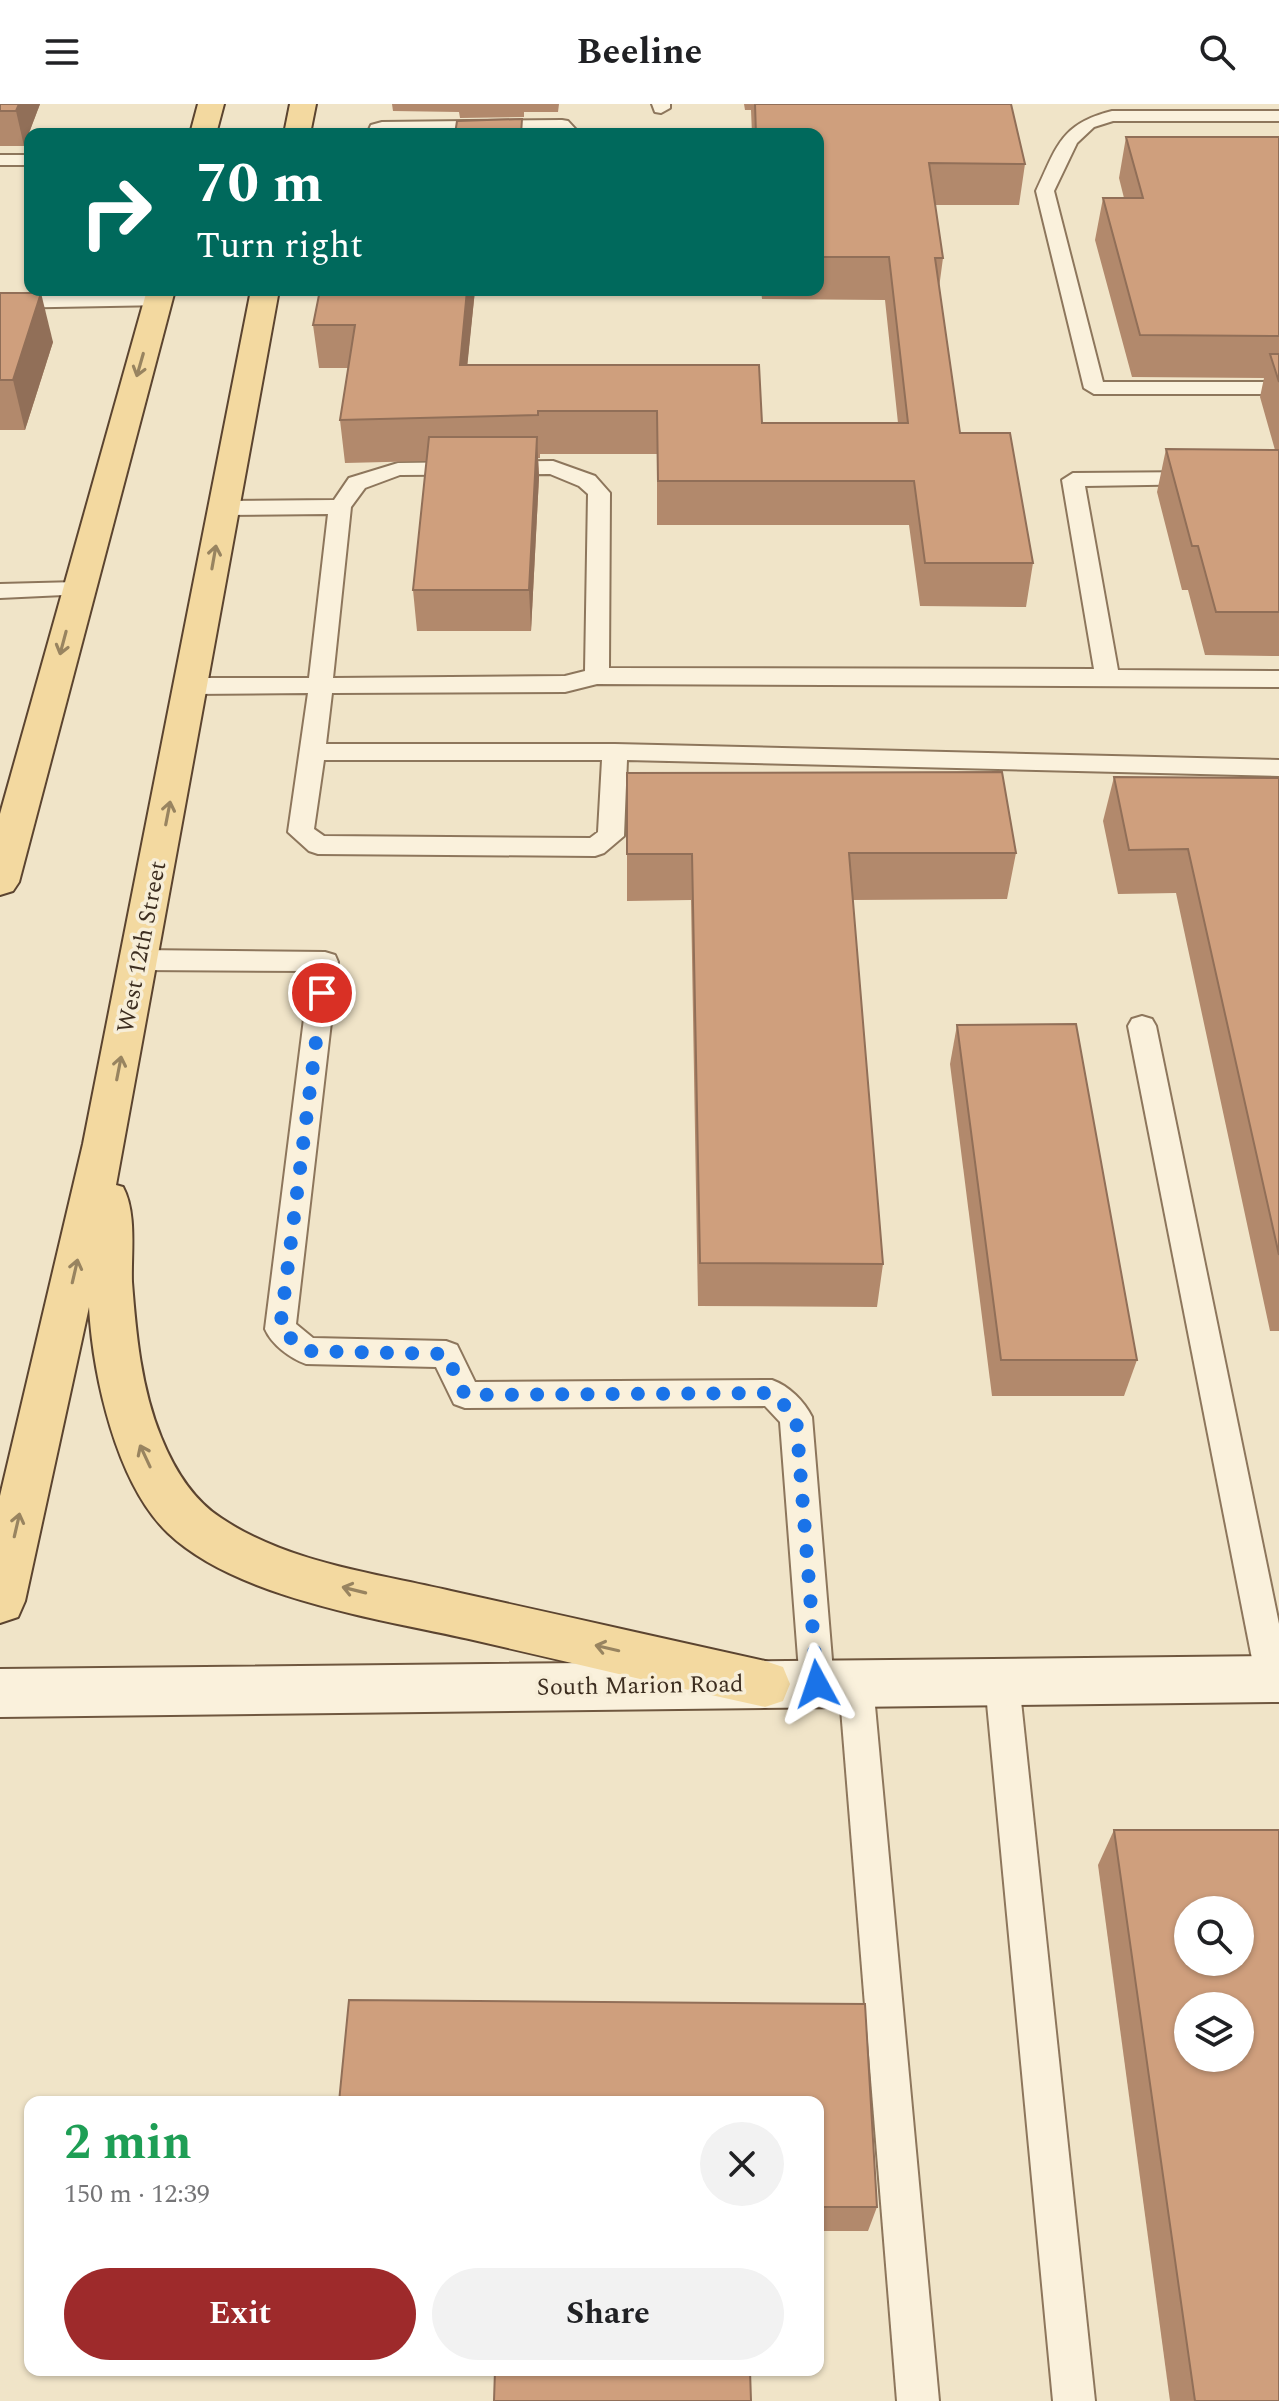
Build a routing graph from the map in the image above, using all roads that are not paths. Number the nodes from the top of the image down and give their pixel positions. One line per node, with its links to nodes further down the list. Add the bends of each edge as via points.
1 (211, 104): 4 (main road)
2 (303, 104): 5 (main road)
3 (1279, 116): 14 (lane, via 1112,116 1088,123 1069,141 1045,191 1094,388)
4 (205, 128)
5 (298, 128)
6 (380, 128): 7 (lane)
7 (565, 128)
8 (0, 160): 9 (lane)
9 (24, 160)
10 (24, 293): 13 (lane)
11 (159, 296): 18 (main road, one-way to 18)
12 (264, 296): 17 (main road, West 12th Street)
13 (0, 302)
14 (1279, 388)
15 (1230, 478): 21 (lane, via 1073,480)
16 (340, 507): 17 (lane); 20 (lane, via 357,483 398,469 553,467 587,481 599,493); 23 (lane)
17 (223, 508): 24 (main road, West 12th Street, one-way to 17)
18 (77, 589): 19 (lane); 28 (main road, one-way to 28)
19 (0, 591)
20 (597, 676): 21 (lane); 23 (lane, via 565,684)
21 (1107, 677): 22 (lane)
22 (1279, 679)
23 (319, 685): 24 (lane); 25 (lane)
24 (191, 686): 29 (main road, West 12th Street, one-way to 24)
25 (313, 752): 26 (lane); 26 (lane, via 301,832 318,845 595,847 611,836)
26 (615, 752): 27 (lane)
27 (1279, 768)
28 (0, 882)
29 (140, 960): 31 (main road, West 12th Street, one-way to 29); 36 (lane, via 325,962 280,1329 306,1351 446,1354 465,1395 772,1393 796,1417)
30 (1142, 1026): 33 (lane)
31 (104, 1144): 32 (main road, West 12th Street, one-way to 31); 35 (main road, one-way to 31, via 346,1589 269,1566 217,1541 176,1509 147,1463 129,1420 116,1365)
32 (0, 1601)
33 (1276, 1679): 34 (main road, South Marion Road)
34 (1002, 1682): 36 (main road, South Marion Road); 39 (lane)
35 (765, 1684): 36 (main road, South Marion Road); 37 (main road, South Marion Road)
36 (836, 1684): 38 (lane)
37 (0, 1693)
38 (918, 2401)
39 (1074, 2401)

